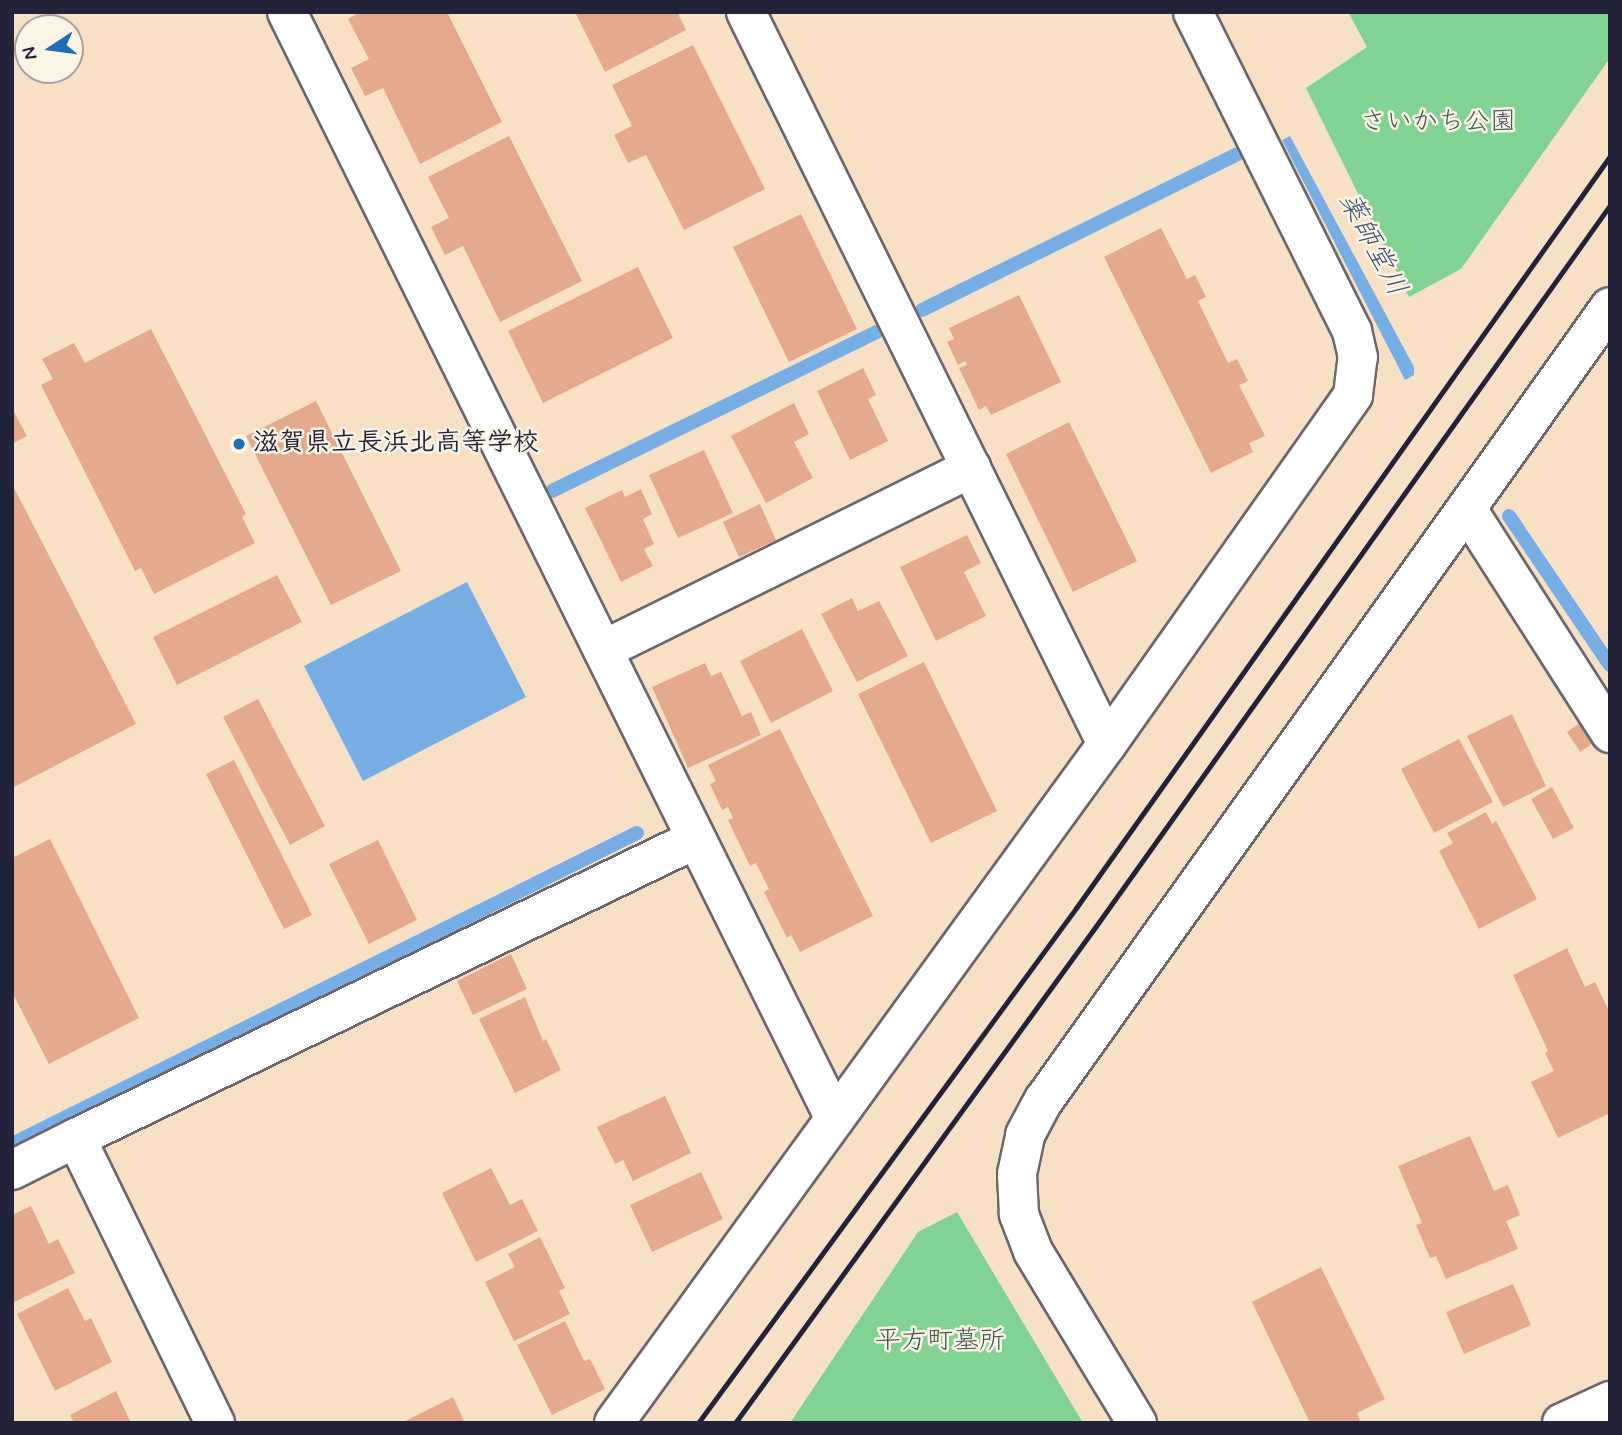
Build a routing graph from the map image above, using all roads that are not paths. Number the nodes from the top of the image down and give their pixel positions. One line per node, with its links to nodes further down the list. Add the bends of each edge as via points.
1 (287, 12): 7 (street)
2 (746, 12): 5 (street)
3 (1193, 12): 9 (street, via 1352,331 1357,382 1353,395)
4 (1610, 307): 6 (street)
5 (971, 468): 7 (street); 9 (street)
6 (1468, 509): 8 (street); 17 (street, via 1044,1100 1025,1135 1017,1174 1018,1200 1033,1251)
7 (603, 650): 10 (street)
8 (1610, 733)
9 (1107, 744): 11 (street)
10 (696, 839): 11 (street); 12 (street)
11 (835, 1119): 16 (street)
12 (76, 1138): 13 (street); 15 (street)
13 (12, 1170)
14 (1610, 1401): 18 (street)
15 (215, 1423)
16 (614, 1423)
17 (1137, 1423)
18 (1562, 1423)

